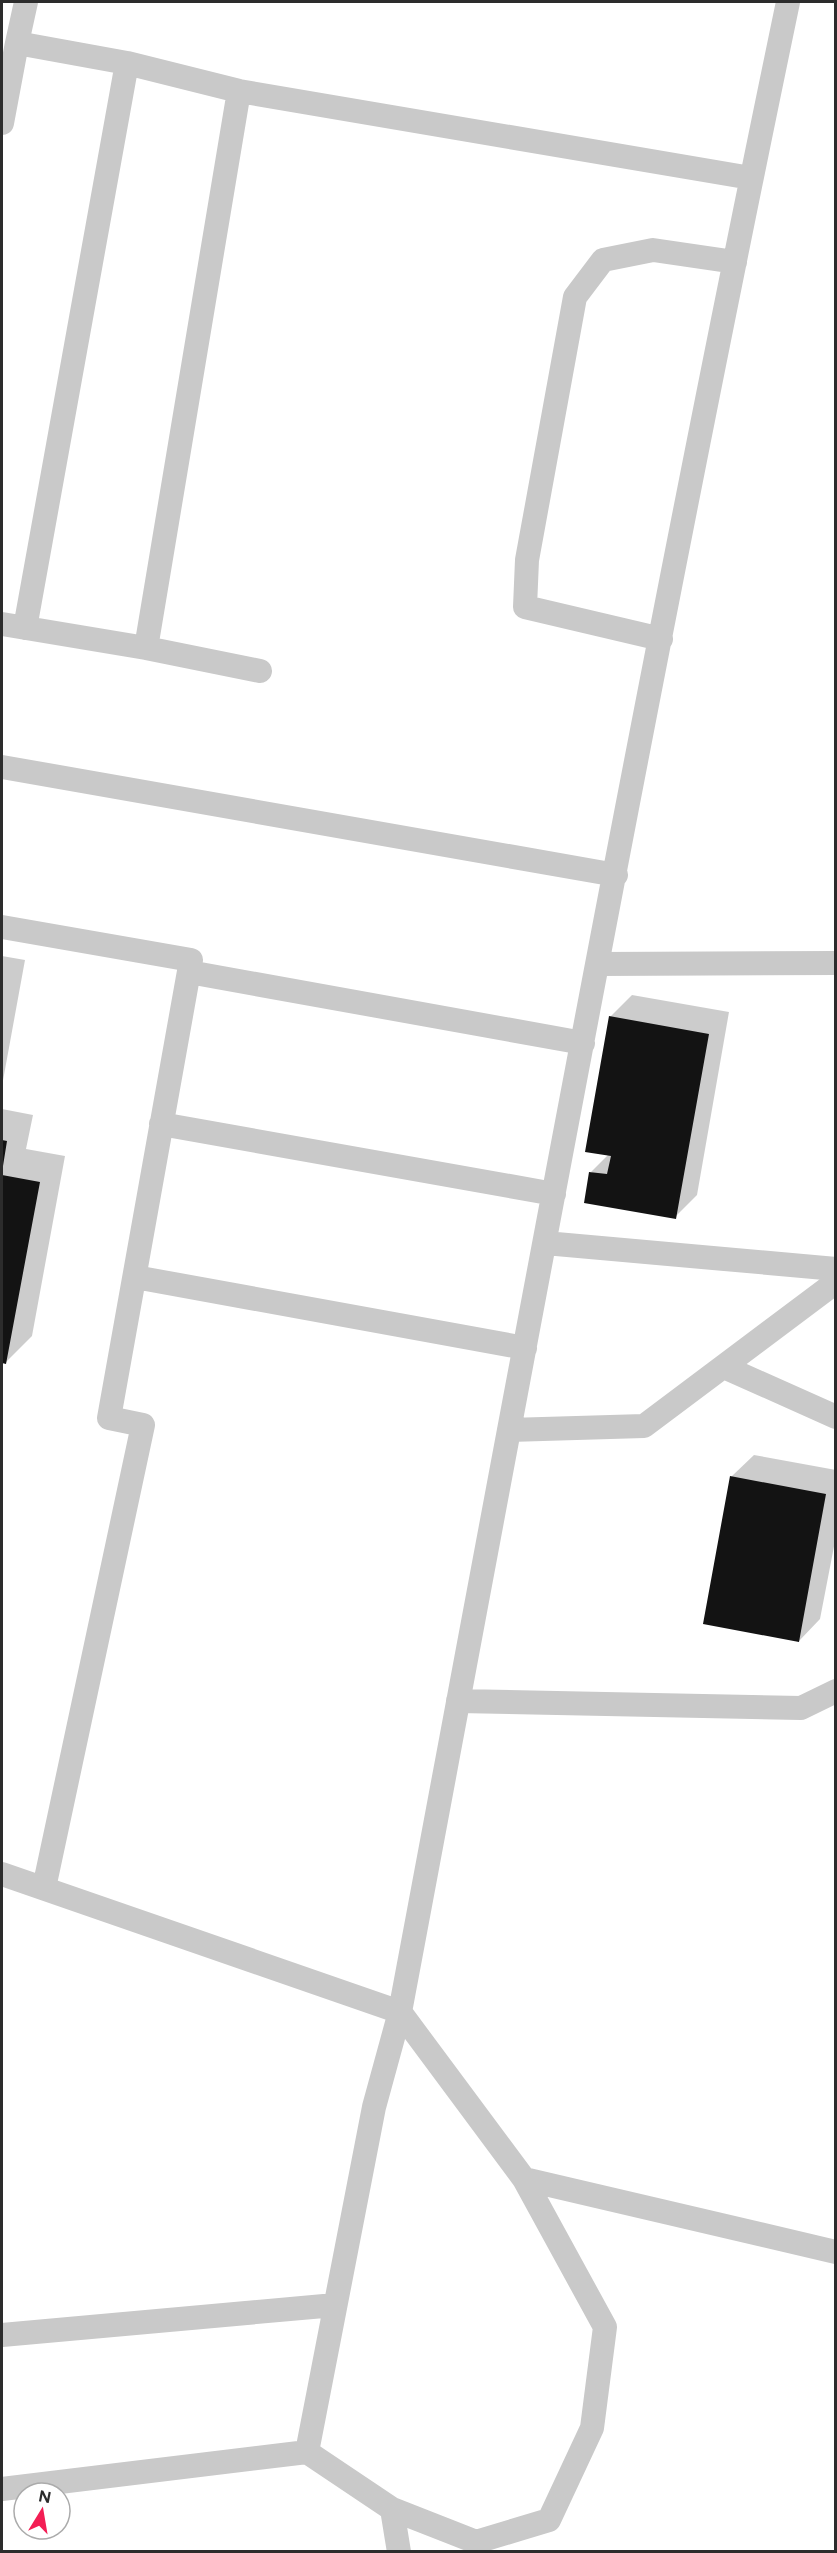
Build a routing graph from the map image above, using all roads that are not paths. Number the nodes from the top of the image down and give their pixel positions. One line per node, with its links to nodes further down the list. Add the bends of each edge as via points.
1 (26, 2): 3 (lane)
2 (788, 2): 7 (lane)
3 (17, 43): 4 (lane); 6 (lane)
4 (127, 63): 5 (lane); 9 (lane)
5 (239, 91): 7 (lane); 11 (lane)
6 (2, 123)
7 (751, 178): 8 (lane)
8 (735, 262): 10 (lane); 10 (lane, via 653,250 603,260 575,297 527,560 525,607)
9 (13, 626): 11 (lane)
10 (661, 639): 14 (lane)
11 (146, 648): 12 (lane)
12 (260, 671)
13 (2, 767): 14 (lane)
14 (616, 875): 17 (lane)
15 (2, 927): 18 (lane, via 191,960)
16 (836, 963): 17 (lane)
17 (599, 964): 19 (lane)
18 (189, 972): 19 (lane); 20 (lane)
19 (584, 1043): 21 (lane)
20 (161, 1124): 21 (lane); 24 (lane)
21 (554, 1194): 22 (lane)
22 (545, 1243): 23 (lane); 26 (lane)
23 (836, 1269)
24 (135, 1277): 26 (lane); 33 (lane, via 109,1418 143,1425)
25 (836, 1282): 27 (lane)
26 (525, 1348): 29 (lane)
27 (724, 1367): 28 (lane); 29 (lane, via 644,1426)
28 (836, 1417)
29 (509, 1431): 31 (lane)
30 (836, 1691): 31 (lane, via 801,1708)
31 (458, 1701): 34 (lane)
32 (2, 1874): 33 (lane)
33 (44, 1888): 34 (lane)
34 (400, 2012): 35 (lane); 37 (lane, via 374,2107)
35 (524, 2179): 36 (lane); 41 (lane, via 605,2327 592,2428 549,2520 476,2542)
36 (836, 2252)
37 (335, 2305): 38 (lane); 39 (lane)
38 (2, 2336)
39 (307, 2452): 40 (lane); 41 (lane)
40 (2, 2489)
41 (392, 2509): 42 (lane)
42 (399, 2552)

